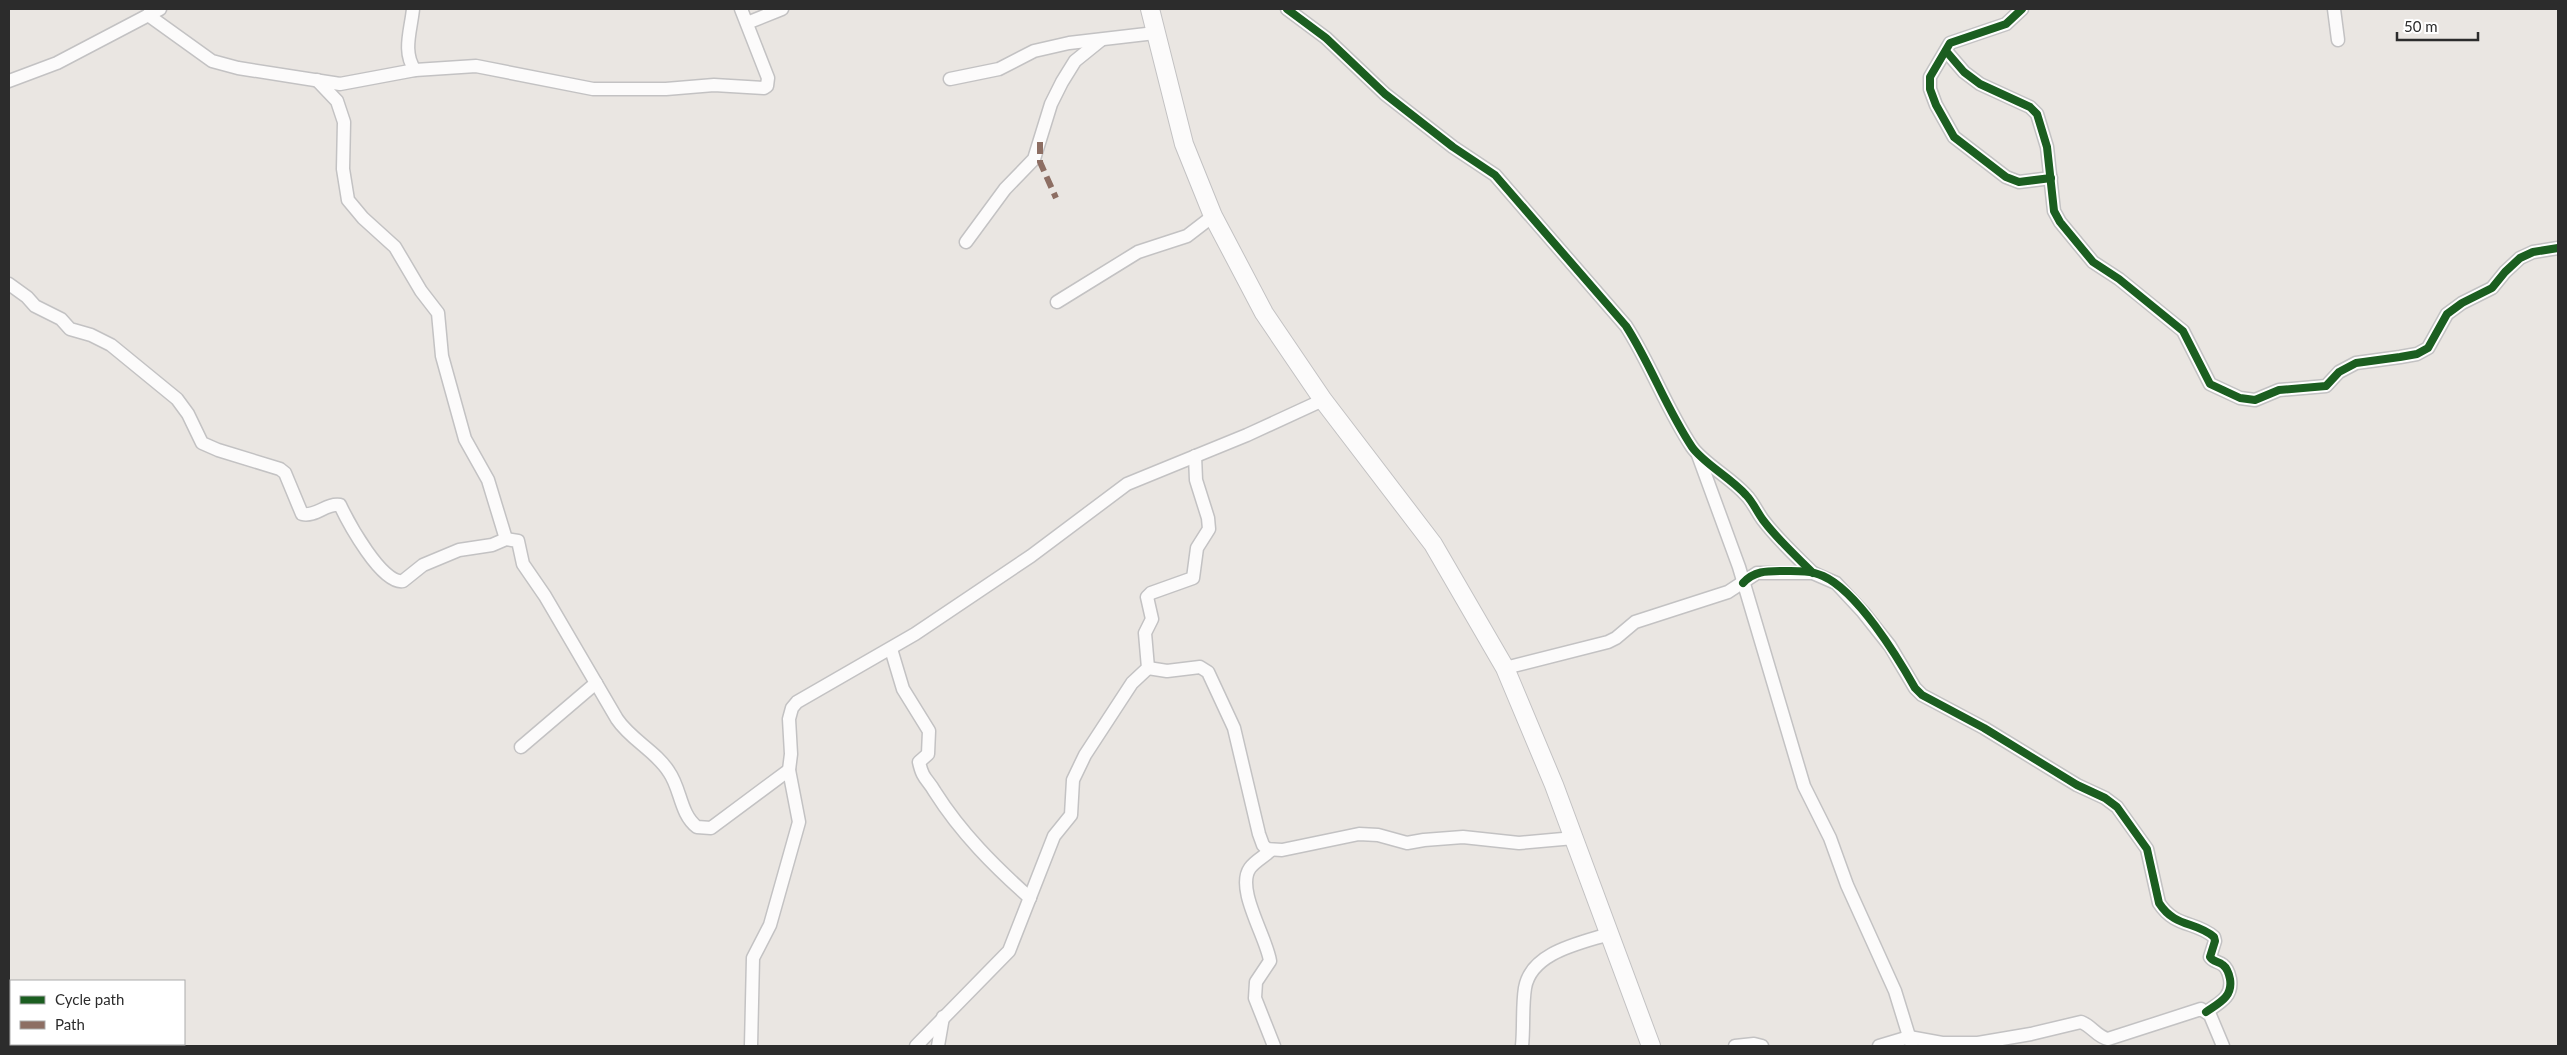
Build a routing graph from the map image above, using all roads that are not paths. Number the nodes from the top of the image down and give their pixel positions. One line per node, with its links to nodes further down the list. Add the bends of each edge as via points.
1 (160, 9): 9 (street)
2 (413, 9): 15 (street, via 407,52)
3 (741, 9): 10 (street)
4 (782, 9): 10 (street)
5 (1150, 9): 11 (main road)
6 (1287, 9): 26 (street, via 1326,38 1385,94 1453,147 1495,174 1626,326 1669,409)
7 (2022, 9): 14 (street, via 2006,24 1950,42)
8 (2334, 9): 13 (street)
9 (148, 15): 17 (street, via 212,61); 18 (street, via 57,63)
10 (747, 23): 15 (street, via 768,78 767,86 760,89 714,85 593,89 481,66)
11 (1155, 32): 12 (street); 20 (main road, via 1184,144)
12 (1101, 40): 16 (street, via 1034,51 999,69); 21 (street, via 1075,61 1062,82 1051,104 1034,159 1005,189)
13 (2338, 40)
14 (1946, 51): 19 (street, via 1964,72 1980,84 2030,107 2037,114 2047,147); 19 (street, via 1930,77 1930,88 1954,137 2006,177 2019,182)
15 (415, 70): 17 (street, via 350,83)
16 (950, 79)
17 (317, 80): 28 (street, via 337,101 344,122 343,170 348,200 395,247 438,313 442,356 465,439 488,480)
18 (9, 81)
19 (2051, 178): 22 (street, via 2054,211 2093,262 2119,279 2183,332 2210,384 2240,398 2254,400 2279,390 2326,386 2340,372 2356,363 2416,354 2428,348 2447,314 2492,288 2520,258)
20 (1213, 216): 24 (street, via 1187,236 1138,252); 25 (main road, via 1264,313)
21 (966, 242)
22 (2558, 248)
23 (9, 284): 28 (street, via 35,306 61,319 70,329 111,345 184,407 202,443 280,469 302,514 340,506 369,554 393,579 403,581 429,562 459,550)
24 (1057, 302)
25 (1323, 400): 27 (street); 33 (main road, via 1433,544)
26 (1698, 455): 29 (street, via 1726,475 1748,497 1781,542); 30 (street)
27 (1195, 456): 31 (street, via 1128,484 1031,556); 32 (street, via 1196,480 1209,529 1197,548 1193,578 1147,597 1152,619 1145,633)
28 (506, 539): 34 (street, via 518,541 523,564)
29 (1813, 573): 30 (street, via 1757,573); 41 (street, via 1836,583 1863,612 1922,695 1984,728 2076,785 2105,798 2117,808 2147,849 2164,910 2177,921 2214,937 2216,941 2210,957 2224,965 2231,985 2222,1001)
30 (1743, 583): 33 (street, via 1720,595 1635,622 1608,642); 43 (street, via 1804,786 1830,838 1847,885 1895,991)
31 (891, 649): 36 (street, via 797,702 789,719); 39 (street, via 903,689 928,730 928,754 919,762 924,779 968,837)
32 (1148, 668): 38 (street, via 1167,671 1200,667 1208,672 1234,728 1263,845); 39 (street, via 1132,683 1085,755 1073,780 1071,815 1054,836)
33 (1505, 668): 37 (main road)
34 (596, 683): 35 (street); 36 (street, via 626,731 669,771 687,815 697,827 711,828)
35 (521, 747)
36 (789, 770): 44 (street, via 799,822 770,925 753,958)
37 (1574, 838): 38 (street, via 1519,842 1463,837 1407,843 1378,835 1359,834); 40 (main road)
38 (1271, 850): 47 (street, via 1250,868 1247,889 1270,961 1256,982 1255,998)
39 (1030, 898): 42 (street, via 1005,958)
40 (1610, 934): 48 (street, via 1566,948 1533,970 1525,986); 49 (main road)
41 (2206, 1012): 43 (street, via 2196,1009 2108,1039 2081,1022 1978,1043); 53 (street)
42 (943, 1016): 45 (street); 46 (street)
43 (1911, 1042): 52 (street)
44 (751, 1046)
45 (916, 1046)
46 (938, 1046)
47 (1274, 1046)
48 (1522, 1046)
49 (1651, 1046)
50 (1735, 1046): 51 (street)
51 (1762, 1046)
52 (1879, 1046)
53 (2223, 1046)

